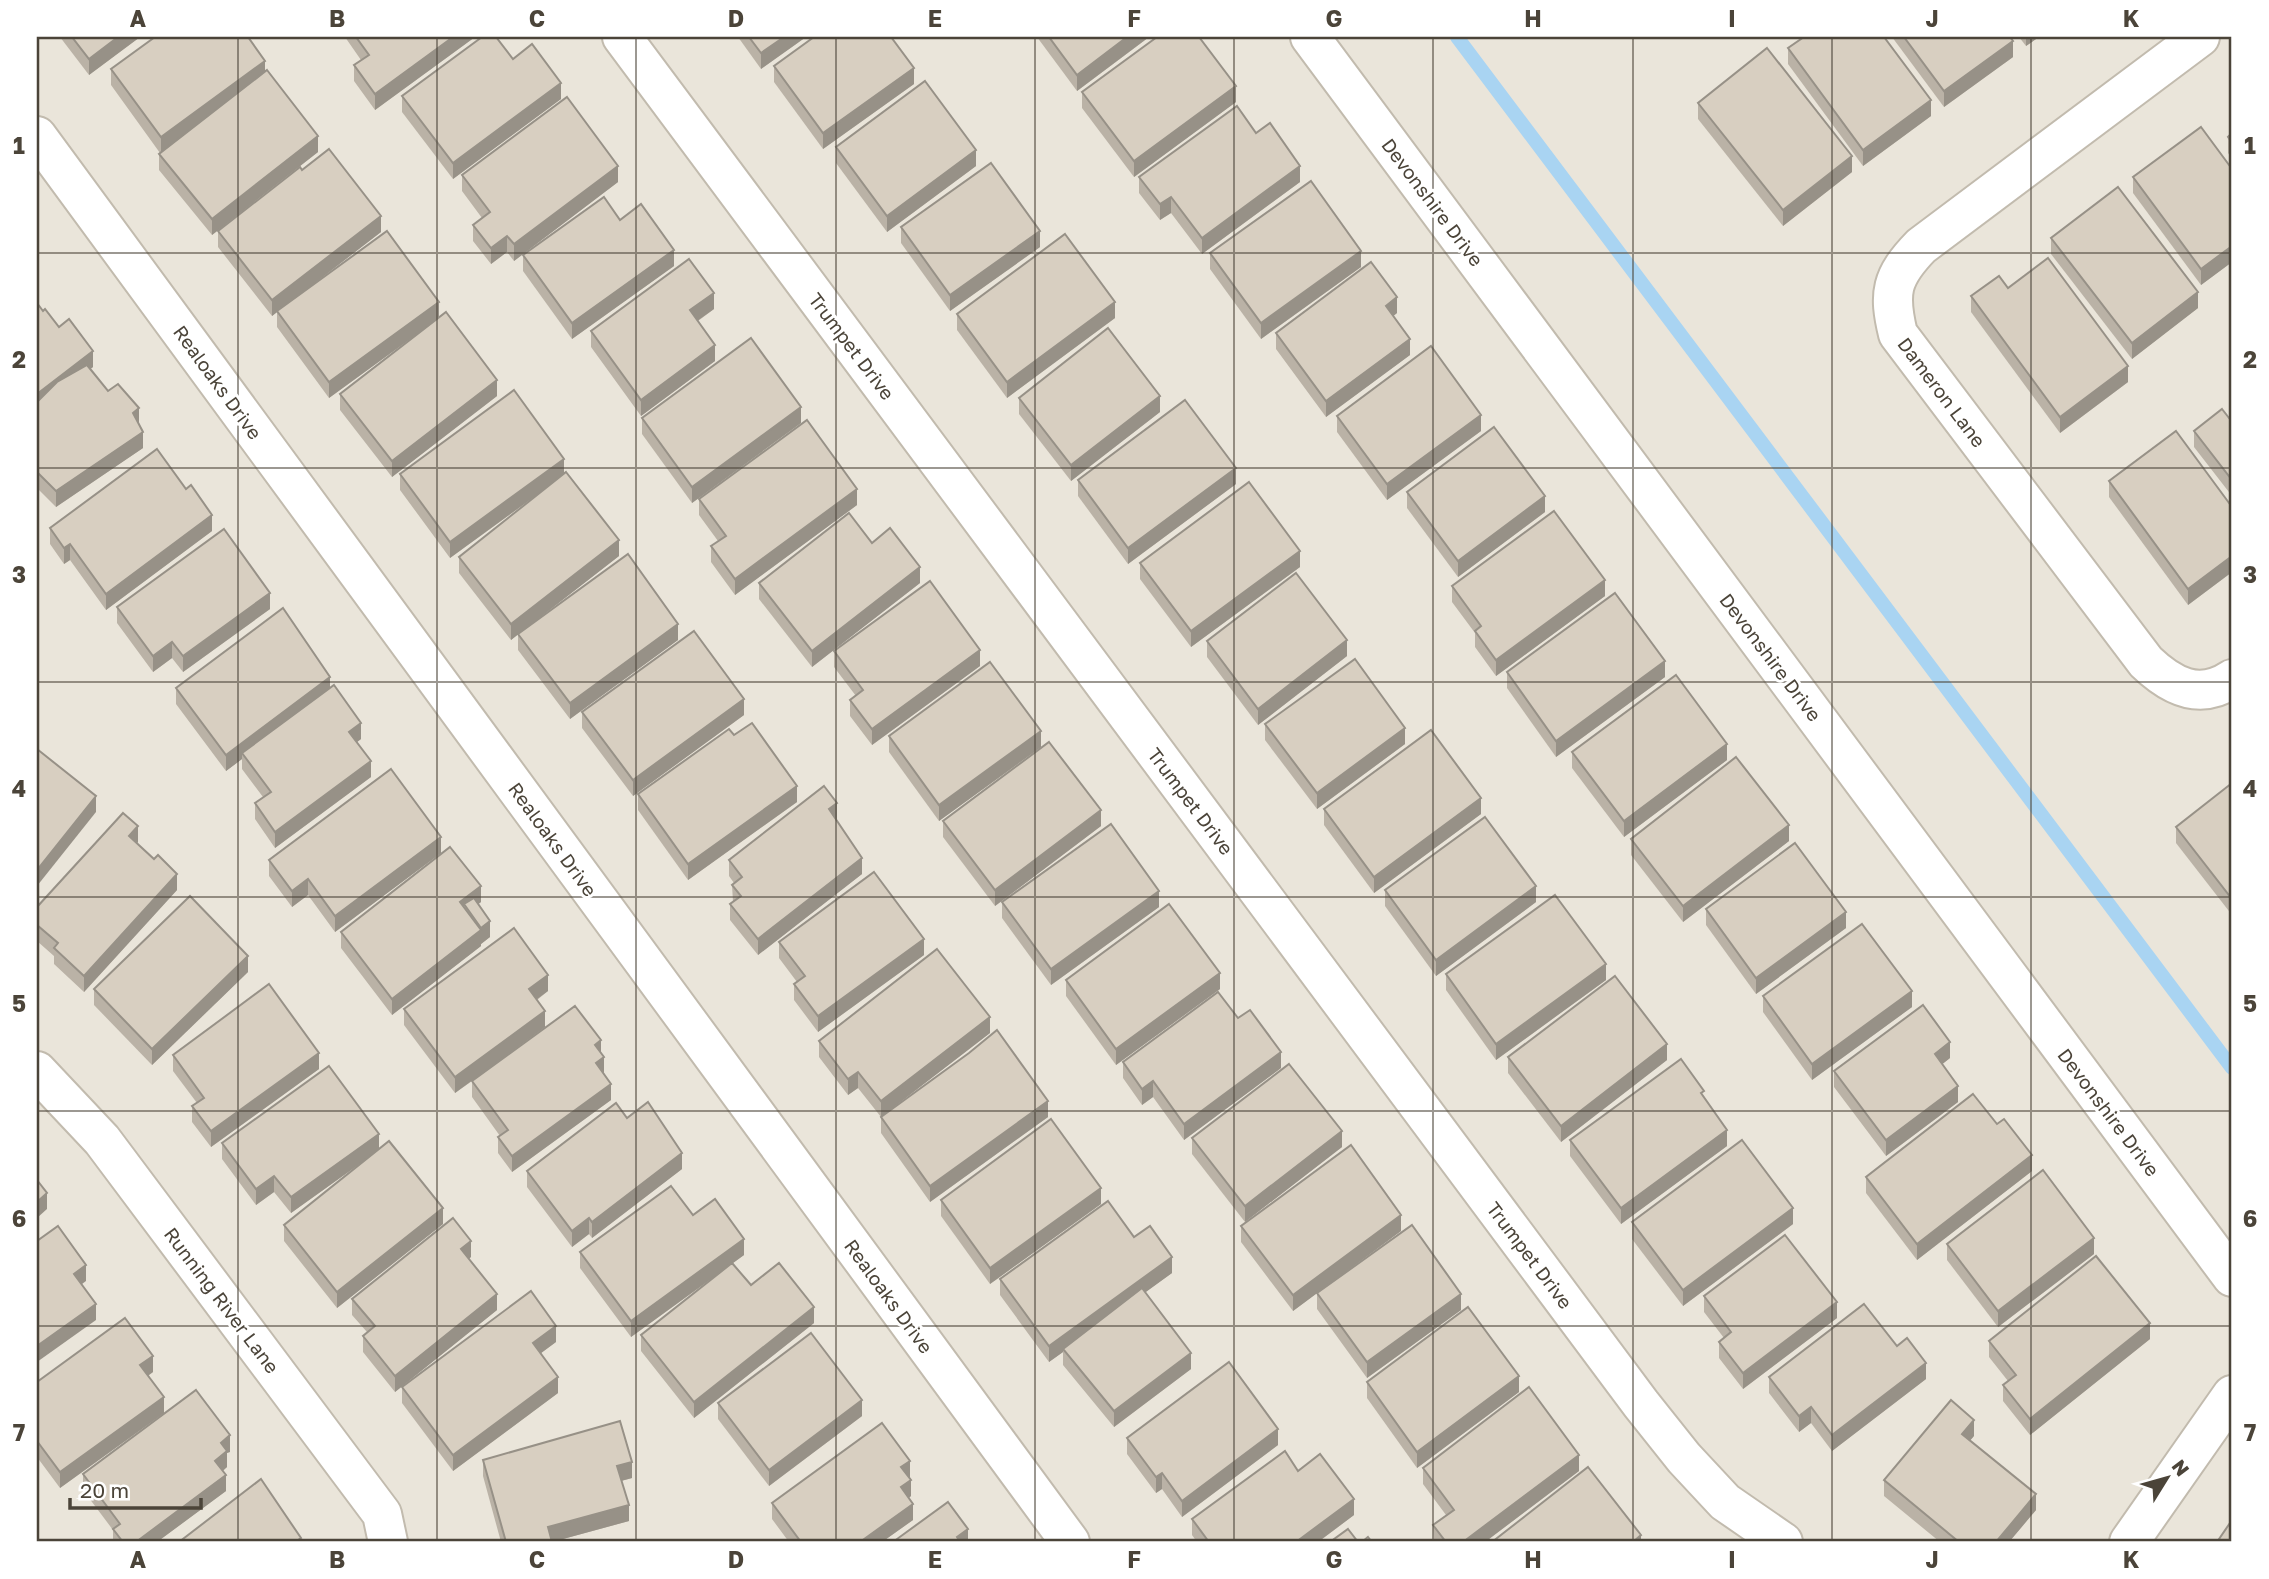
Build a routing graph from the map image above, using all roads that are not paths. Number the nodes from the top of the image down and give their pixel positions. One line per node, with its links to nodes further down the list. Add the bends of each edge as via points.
1 (622, 37): 11 (street, Trumpet Drive, via 1641,1404 1725,1502)
2 (1310, 37): 7 (street, Devonshire Drive)
3 (2200, 37): 5 (street, Dameron Lane, via 1921,246 1904,263 1892,286 1893,311 1898,334 2146,662 2166,681 2192,690 2221,686)
4 (37, 136): 10 (street, Realoaks Drive)
5 (2232, 679)
6 (37, 1071): 9 (street, Running River Lane, via 102,1140 382,1514)
7 (2232, 1277)
8 (2232, 1395): 12 (street)
9 (388, 1542)
10 (1070, 1542)
11 (1783, 1542)
12 (2129, 1542)

